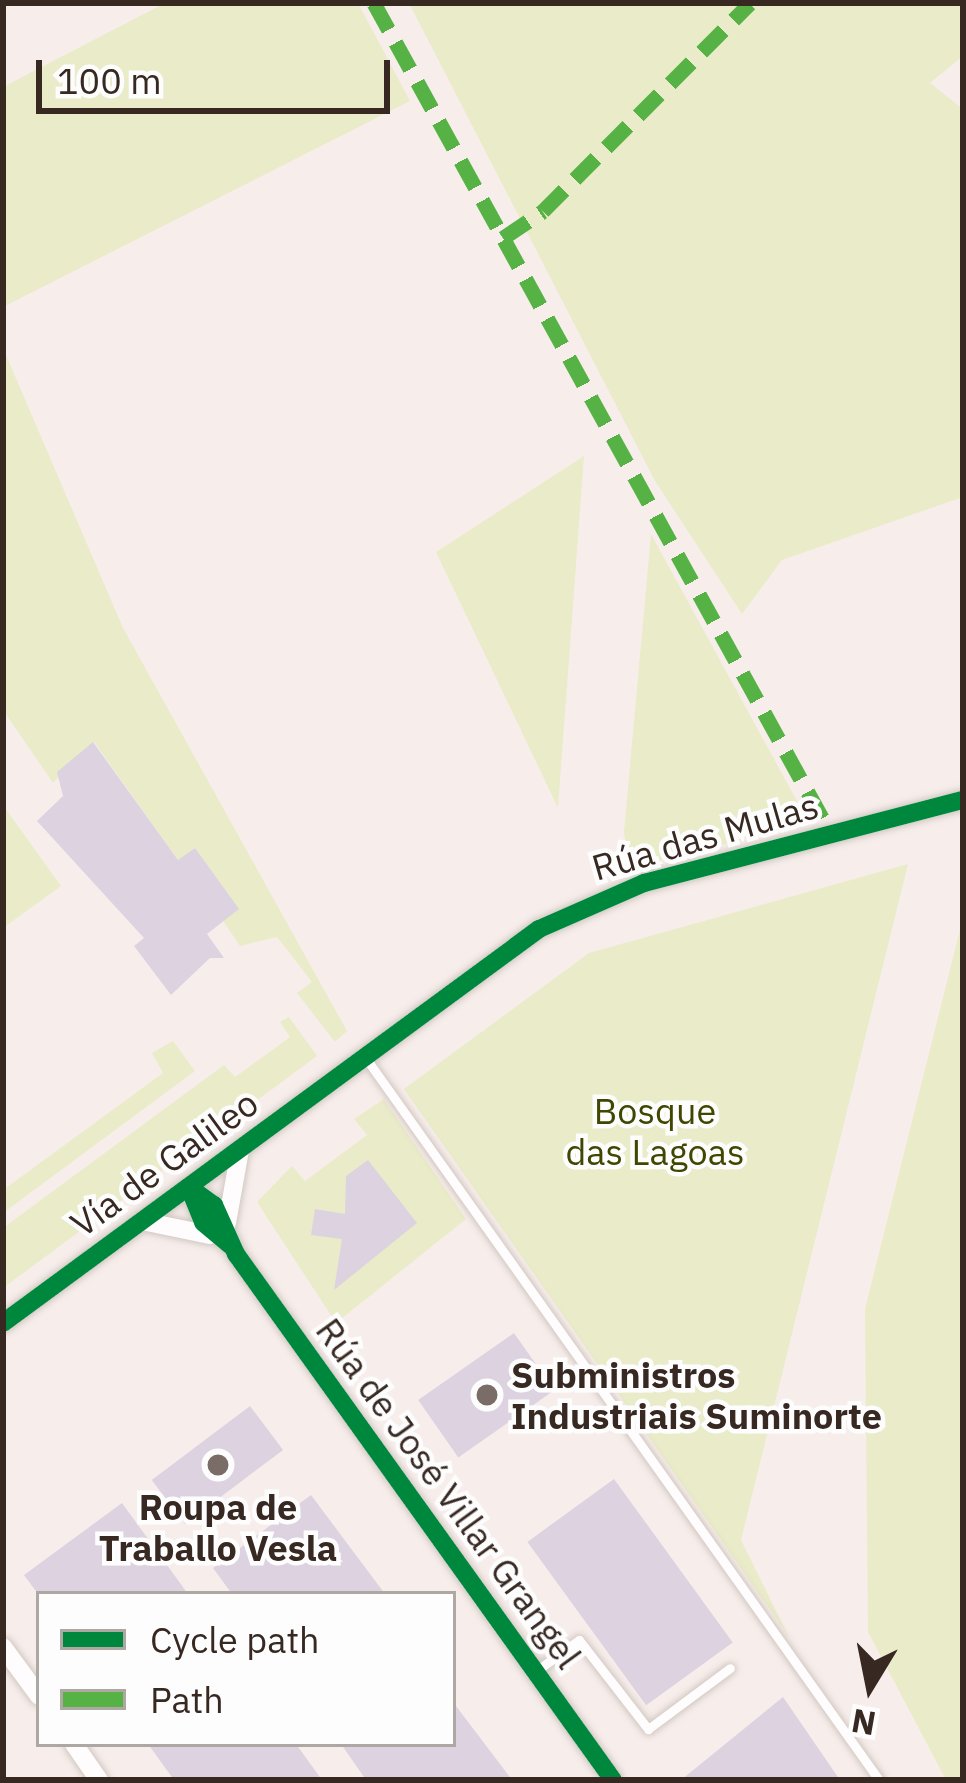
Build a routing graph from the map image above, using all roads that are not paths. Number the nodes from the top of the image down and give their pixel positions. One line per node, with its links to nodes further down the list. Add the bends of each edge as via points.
1 (963, 800): 2 (street, Rúa das Mulas, via 610,894 539,929)
2 (364, 1057): 3 (street, Vía de Galileo); 15 (lane)
3 (241, 1149): 4 (street, Vía de Galileo); 6 (street, via 228,1198)
4 (189, 1187): 5 (street, Vía de Galileo); 6 (street, Rúa de José Villar Grangel, via 214,1205)
5 (142, 1221): 6 (street, via 187,1224); 7 (street, Vía de Galileo)
6 (230, 1245): 10 (street, Rúa de José Villar Grangel)
7 (3, 1323)
8 (3, 1647): 11 (street)
9 (730, 1668): 10 (lane, via 648,1730 578,1640)
10 (536, 1671): 14 (street, Rúa de José Villar Grangel)
11 (36, 1692)
12 (76, 1747): 13 (street)
13 (99, 1780)
14 (613, 1780)
15 (879, 1780)

